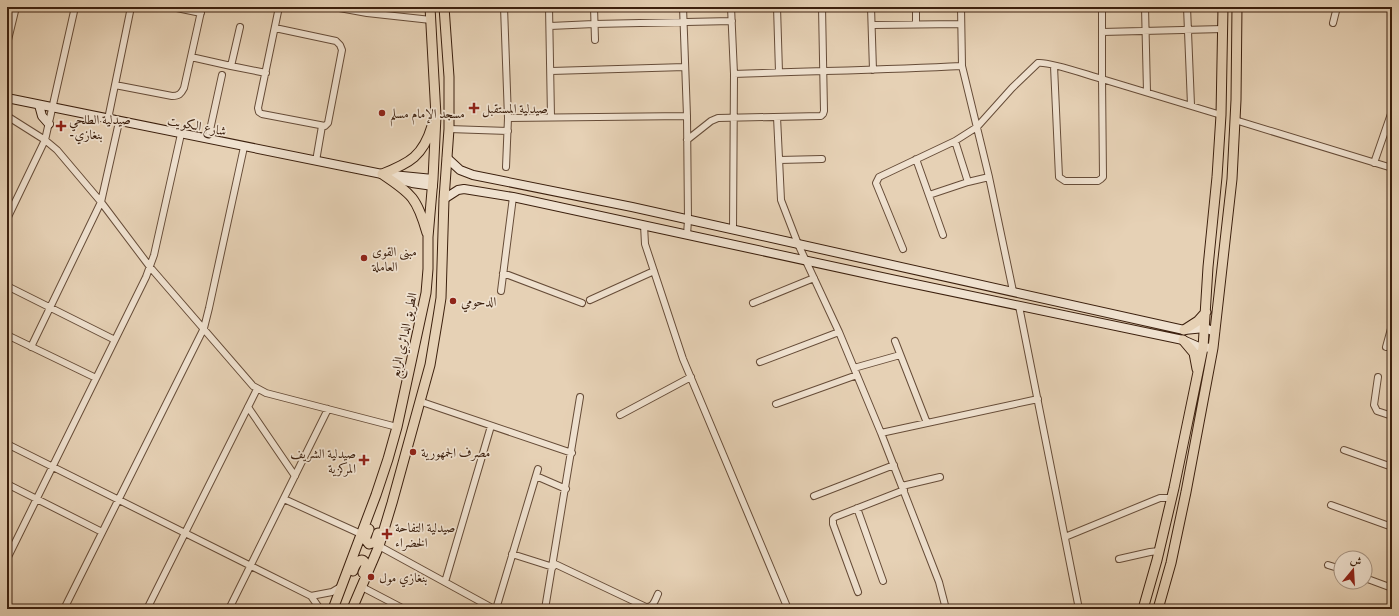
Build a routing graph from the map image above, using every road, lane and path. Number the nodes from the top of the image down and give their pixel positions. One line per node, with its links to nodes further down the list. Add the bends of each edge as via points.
1 (16, 7): 42 (street)
2 (75, 7): 61 (street)
3 (131, 7): 56 (street)
4 (172, 7): 25 (street)
5 (279, 7): 36 (street)
6 (334, 7): 26 (street)
7 (430, 7): 26 (main road, الطريق الدائري الرابع)
8 (444, 7): 77 (main road, via 449,77)
9 (504, 7): 70 (street)
10 (550, 7): 34 (street)
11 (594, 7): 30 (street)
12 (683, 7): 28 (street)
13 (731, 7): 27 (street)
14 (777, 7): 51 (street)
15 (822, 7): 48 (street)
16 (871, 7): 33 (street)
17 (916, 7): 31 (street)
18 (961, 7): 32 (street)
19 (1102, 7): 40 (street)
20 (1145, 7): 39 (street)
21 (1187, 7): 38 (street)
22 (1223, 7): 37 (main road)
23 (1237, 7): 72 (main road)
24 (1337, 7): 29 (street)
25 (201, 10): 43 (street)
26 (431, 20): 65 (main road, الطريق الدائري الرابع)
27 (732, 21): 28 (street); 53 (street)
28 (684, 22): 30 (street); 47 (street)
29 (1333, 23)
30 (594, 24): 34 (street); 41 (street)
31 (916, 24): 32 (street); 33 (street)
32 (961, 24): 45 (street)
33 (873, 25): 49 (street)
34 (550, 26): 50 (street)
35 (240, 27): 44 (street)
36 (275, 28): 52 (street); 75 (street, via 336,42 342,47 328,123)
37 (1223, 29): 38 (street); 63 (main road)
38 (1188, 30): 39 (street); 60 (street)
39 (1145, 31): 40 (street); 57 (street)
40 (1102, 32): 55 (street)
41 (595, 40)
42 (7, 44)
43 (192, 57): 44 (street); 56 (street, via 184,88 177,96)
44 (231, 66): 52 (street)
45 (962, 66): 49 (street); 76 (street)
46 (1054, 66): 55 (street); 55 (street, via 1059,177 1065,181 1098,181 1103,176); 76 (street, via 1042,62 1035,65)
47 (685, 67): 50 (street); 66 (street)
48 (823, 70): 49 (street); 51 (street); 69 (street, via 823,114)
49 (873, 70)
50 (551, 71): 67 (street)
51 (779, 72): 53 (street)
52 (266, 73): 75 (street, via 259,112)
53 (734, 74): 68 (street)
54 (222, 75): 80 (street)
55 (1102, 79): 57 (street)
56 (115, 85): 71 (street)
57 (1147, 92): 60 (street)
58 (7, 98): 59 (main road, شارع الكويت)
59 (40, 105): 61 (main road, شارع الكويت); 74 (main road, via 42,116)
60 (1191, 105): 63 (street)
61 (52, 108): 71 (main road, شارع الكويت); 74 (street)
62 (1392, 111): 90 (street)
63 (1222, 115): 123 (main road)
64 (7, 116): 81 (street)
65 (436, 116): 93 (main road, via 420,152 410,162); 95 (main road, الطريق الدائري الرابع)
66 (687, 116): 67 (street); 82 (street)
67 (551, 117): 70 (street)
68 (734, 117): 69 (street); 82 (street, via 714,119); 104 (street)
69 (777, 117): 88 (street)
70 (508, 118): 78 (street)
71 (108, 119): 73 (main road, شارع الكويت)
72 (1235, 120): 90 (street); 129 (main road, via 1232,179)
73 (119, 122): 79 (main road, شارع الكويت); 100 (street)
74 (49, 124): 81 (street)
75 (322, 126): 89 (street)
76 (977, 127): 83 (street); 94 (street)
77 (449, 129): 78 (street); 85 (main road)
78 (508, 131): 91 (street)
79 (181, 134): 80 (main road, شارع الكويت); 111 (street)
80 (208, 139): 84 (main road, شارع الكويت)
81 (45, 140): 100 (street, via 57,150); 101 (street)
82 (687, 140): 102 (street)
83 (955, 141): 87 (street); 96 (street)
84 (244, 147): 89 (main road, شارع الكويت); 125 (street)
85 (447, 158): 99 (main road); 102 (main road, via 460,170 473,175)
86 (822, 159): 88 (street)
87 (916, 159): 97 (street); 109 (street, via 879,177 876,183)
88 (779, 160): 108 (street, via 780,194)
89 (316, 161): 93 (main road, شارع الكويت)
90 (1374, 163): 92 (street)
91 (506, 166)
92 (1392, 168)
93 (382, 174): 95 (main road, شارع الكويت); 107 (main road, via 414,199 420,209)
94 (990, 177): 96 (street); 117 (street)
95 (433, 182): 107 (main road, الطريق الدائري الرابع)
96 (968, 182): 97 (street)
97 (929, 195): 106 (street)
98 (513, 197): 99 (main road, via 464,189); 103 (main road); 113 (street)
99 (444, 199): 149 (main road, via 441,298 430,365)
100 (101, 202): 111 (street); 122 (street)
101 (7, 219)
102 (688, 220): 104 (main road); 105 (street)
103 (644, 225): 105 (main road); 112 (street, via 645,244)
104 (733, 230): 108 (main road)
105 (687, 235): 110 (main road)
106 (942, 235)
107 (428, 237): 157 (main road, الطريق الدائري الرابع, via 426,293)
108 (798, 244): 110 (street); 117 (main road)
109 (902, 249)
110 (805, 260): 114 (street); 121 (main road)
111 (150, 266): 125 (street); 131 (street)
112 (654, 271): 118 (street); 143 (street)
113 (503, 273): 116 (street); 119 (street)
114 (814, 278): 120 (street); 128 (street)
115 (7, 286): 122 (street)
116 (501, 291)
117 (1013, 291): 127 (main road)
118 (590, 300)
119 (582, 303)
120 (753, 303)
121 (1019, 306): 132 (main road); 148 (street)
122 (50, 308): 131 (street); 134 (street)
123 (1206, 312): 126 (main road); 127 (main road)
124 (1392, 325): 135 (street)
125 (204, 328): 146 (street); 175 (street)
126 (1204, 328): 127 (main road); 129 (main road); 136 (main road)
127 (1184, 330): 132 (main road, via 1186,335)
128 (839, 332): 139 (street); 140 (street)
129 (1215, 332): 137 (main road)
130 (7, 335): 134 (street)
131 (115, 340): 145 (street)
132 (1183, 340): 136 (main road); 141 (main road, via 1194,353)
133 (895, 341): 138 (street)
134 (31, 347): 145 (street)
135 (1386, 347)
136 (1203, 348): 137 (main road); 141 (main road)
137 (1213, 348): 216 (main road, via 1171,563)
138 (900, 355): 140 (street); 155 (street)
139 (760, 362)
140 (854, 368): 142 (street)
141 (1198, 372): 172 (main road)
142 (857, 375): 150 (street); 158 (street)
143 (690, 377): 153 (street); 212 (street)
144 (1378, 377): 154 (street, via 1374,406 1377,411)
145 (96, 378): 163 (street)
146 (257, 389): 151 (street); 152 (street)
147 (580, 397): 161 (street)
148 (1038, 399): 155 (street); 183 (street)
149 (420, 401): 156 (street); 177 (main road)
150 (776, 404)
151 (248, 407): 166 (street); 181 (street)
152 (328, 409): 157 (street); 166 (street)
153 (620, 415)
154 (1392, 416)
155 (926, 423): 158 (street)
156 (492, 426): 161 (street); 195 (street)
157 (397, 427): 165 (main road, الطريق الدائري الرابع)
158 (881, 433): 162 (street)
159 (7, 444): 163 (street)
160 (1344, 450): 164 (street)
161 (572, 453): 170 (street)
162 (894, 465): 169 (street); 171 (street)
163 (52, 467): 173 (street); 175 (street)
164 (1392, 467)
165 (384, 471): 177 (main road, via 383,492 365,539 369,544 375,542 385,513); 182 (main road, الطريق الدائري الرابع)
166 (295, 476): 174 (street)
167 (940, 477): 169 (street)
168 (7, 484): 173 (street)
169 (903, 488): 178 (street); 213 (street, via 939,582)
170 (566, 489): 186 (street, via 537,473); 190 (street)
171 (814, 496)
172 (1171, 498): 183 (street, via 1160,498); 185 (main road)
173 (36, 499): 180 (street); 187 (street)
174 (284, 499): 182 (street); 189 (street)
175 (118, 500): 180 (street); 181 (street)
176 (1331, 505): 179 (street)
177 (391, 507): 184 (main road)
178 (857, 508): 193 (street); 199 (street, via 835,516 832,522)
179 (1392, 527)
180 (102, 532): 202 (street)
181 (185, 533): 189 (street); 203 (street)
182 (361, 534): 196 (main road, الطريق الدائري الرابع)
183 (1065, 537): 214 (street)
184 (379, 546): 195 (street); 197 (main road)
185 (1159, 551): 188 (street); 215 (main road)
186 (512, 554): 190 (street); 210 (street)
187 (7, 559)
188 (1119, 559)
189 (251, 565): 201 (street); 204 (street)
190 (553, 565): 200 (street, via 646,607 653,605); 211 (street)
191 (1328, 565): 192 (street)
192 (1333, 567)
193 (883, 581)
194 (1373, 581): 198 (street)
195 (445, 582): 210 (street)
196 (342, 586): 201 (street, via 332,592); 206 (main road, الطريق الدائري الرابع)
197 (362, 587): 208 (main road); 209 (street)
198 (1392, 588)
199 (858, 592)
200 (658, 594)
201 (312, 596): 205 (street)
202 (64, 609)
203 (147, 609)
204 (229, 609)
205 (320, 609)
206 (334, 609): 207 (main road, via 341,602 356,563 362,560 366,568)
207 (347, 609)
208 (352, 609)
209 (404, 609)
210 (495, 609)
211 (545, 609)
212 (788, 609)
213 (946, 609)
214 (1079, 609)
215 (1143, 609)
216 (1158, 609)

